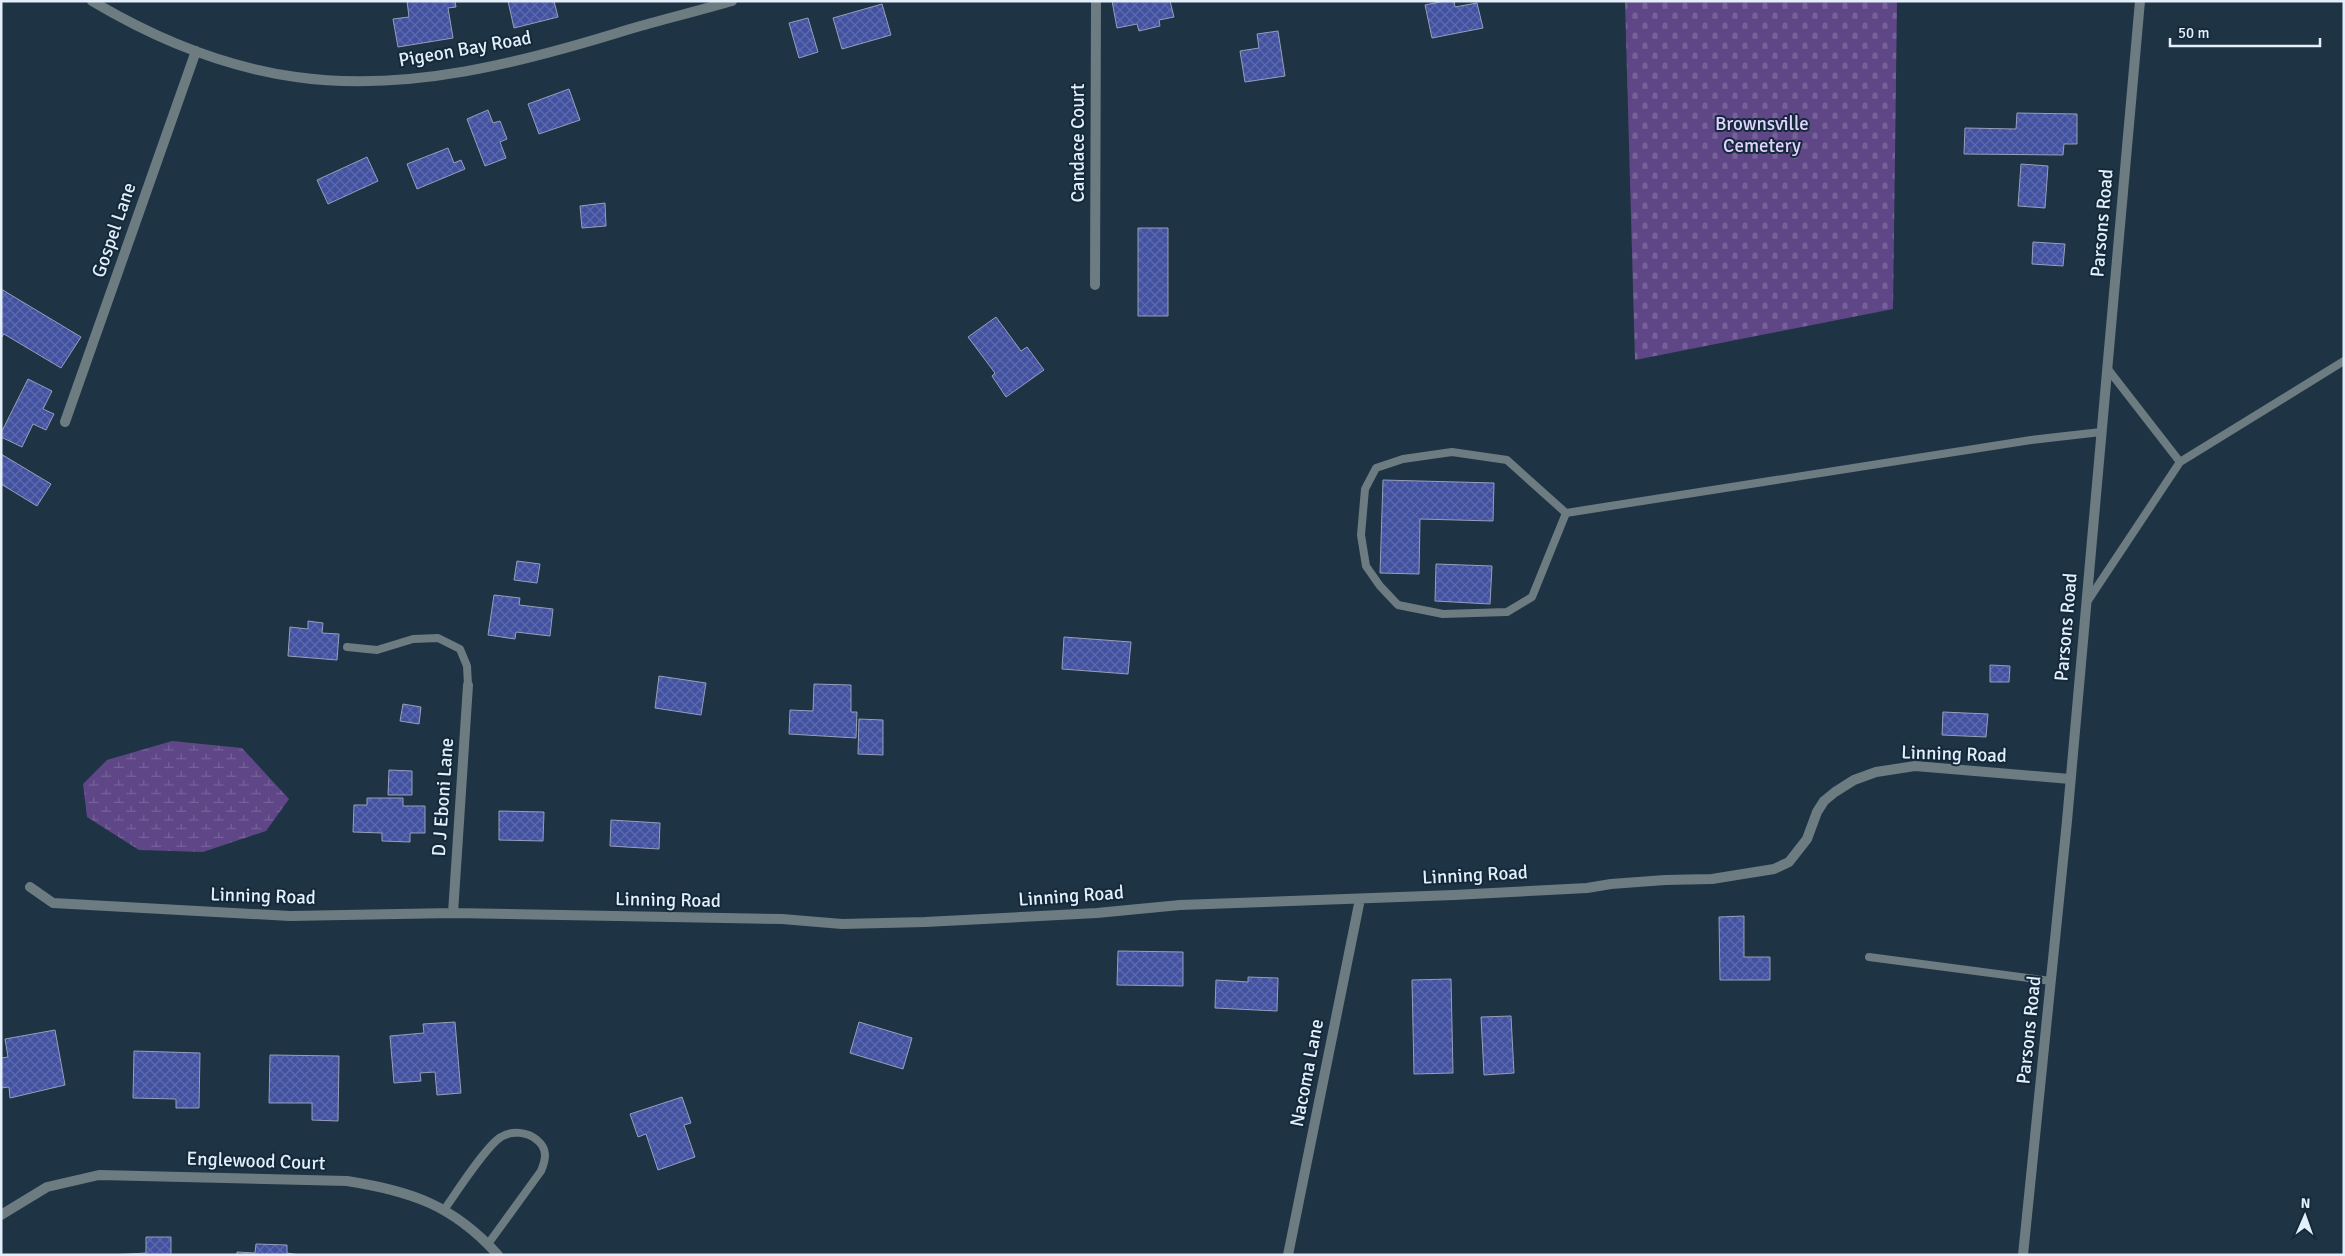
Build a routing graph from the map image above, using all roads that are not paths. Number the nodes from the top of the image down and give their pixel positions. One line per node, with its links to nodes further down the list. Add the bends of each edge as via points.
1 (92, 1): 5 (street, Pigeon Bay Road)
2 (732, 1): 5 (street, Pigeon Bay Road, via 585,44 453,73 405,80 332,81 296,77 257,70)
3 (1096, 1): 6 (street, Candace Court)
4 (2140, 1): 8 (street, Parsons Road)
5 (196, 51): 9 (street, Gospel Lane)
6 (1095, 285)
7 (2344, 361): 11 (lane)
8 (2107, 368): 10 (street, Parsons Road); 11 (lane)
9 (65, 422)
10 (2101, 432): 12 (lane, via 2031,440); 13 (street, Parsons Road)
11 (2180, 462): 13 (lane)
12 (1566, 513): 12 (lane, via 1507,460 1452,452 1403,459 1376,468 1365,489 1361,535 1366,566 1398,605 1443,614 1507,612 1532,597)
13 (2086, 604): 16 (street, Parsons Road)
14 (347, 647): 15 (lane, via 377,650 413,639 438,638 460,649)
15 (468, 684): 19 (street, D J Eboni Lane)
16 (2070, 779): 18 (street, Linning Road, via 1900,766 1854,780 1824,801 1807,840 1789,862 1774,869 1712,879); 21 (street, Parsons Road)
17 (30, 887): 19 (street, Linning Road, via 53,903 63,904 290,916)
18 (1360, 899): 19 (street, Linning Road, via 1180,905 851,924 782,919); 26 (street, Nacoma Lane)
19 (453, 913)
20 (1869, 957): 21 (lane)
21 (2051, 981): 27 (street, Parsons Road)
22 (444, 1210): 23 (street, Englewood Court, via 409,1193 347,1181 99,1175 47,1187); 24 (street, Englewood Court); 24 (lane, via 500,1137 520,1133 538,1141 546,1158 541,1171)
23 (1, 1215)
24 (488, 1244): 25 (street, Englewood Court)
25 (498, 1255)
26 (1288, 1255)
27 (2023, 1255)

